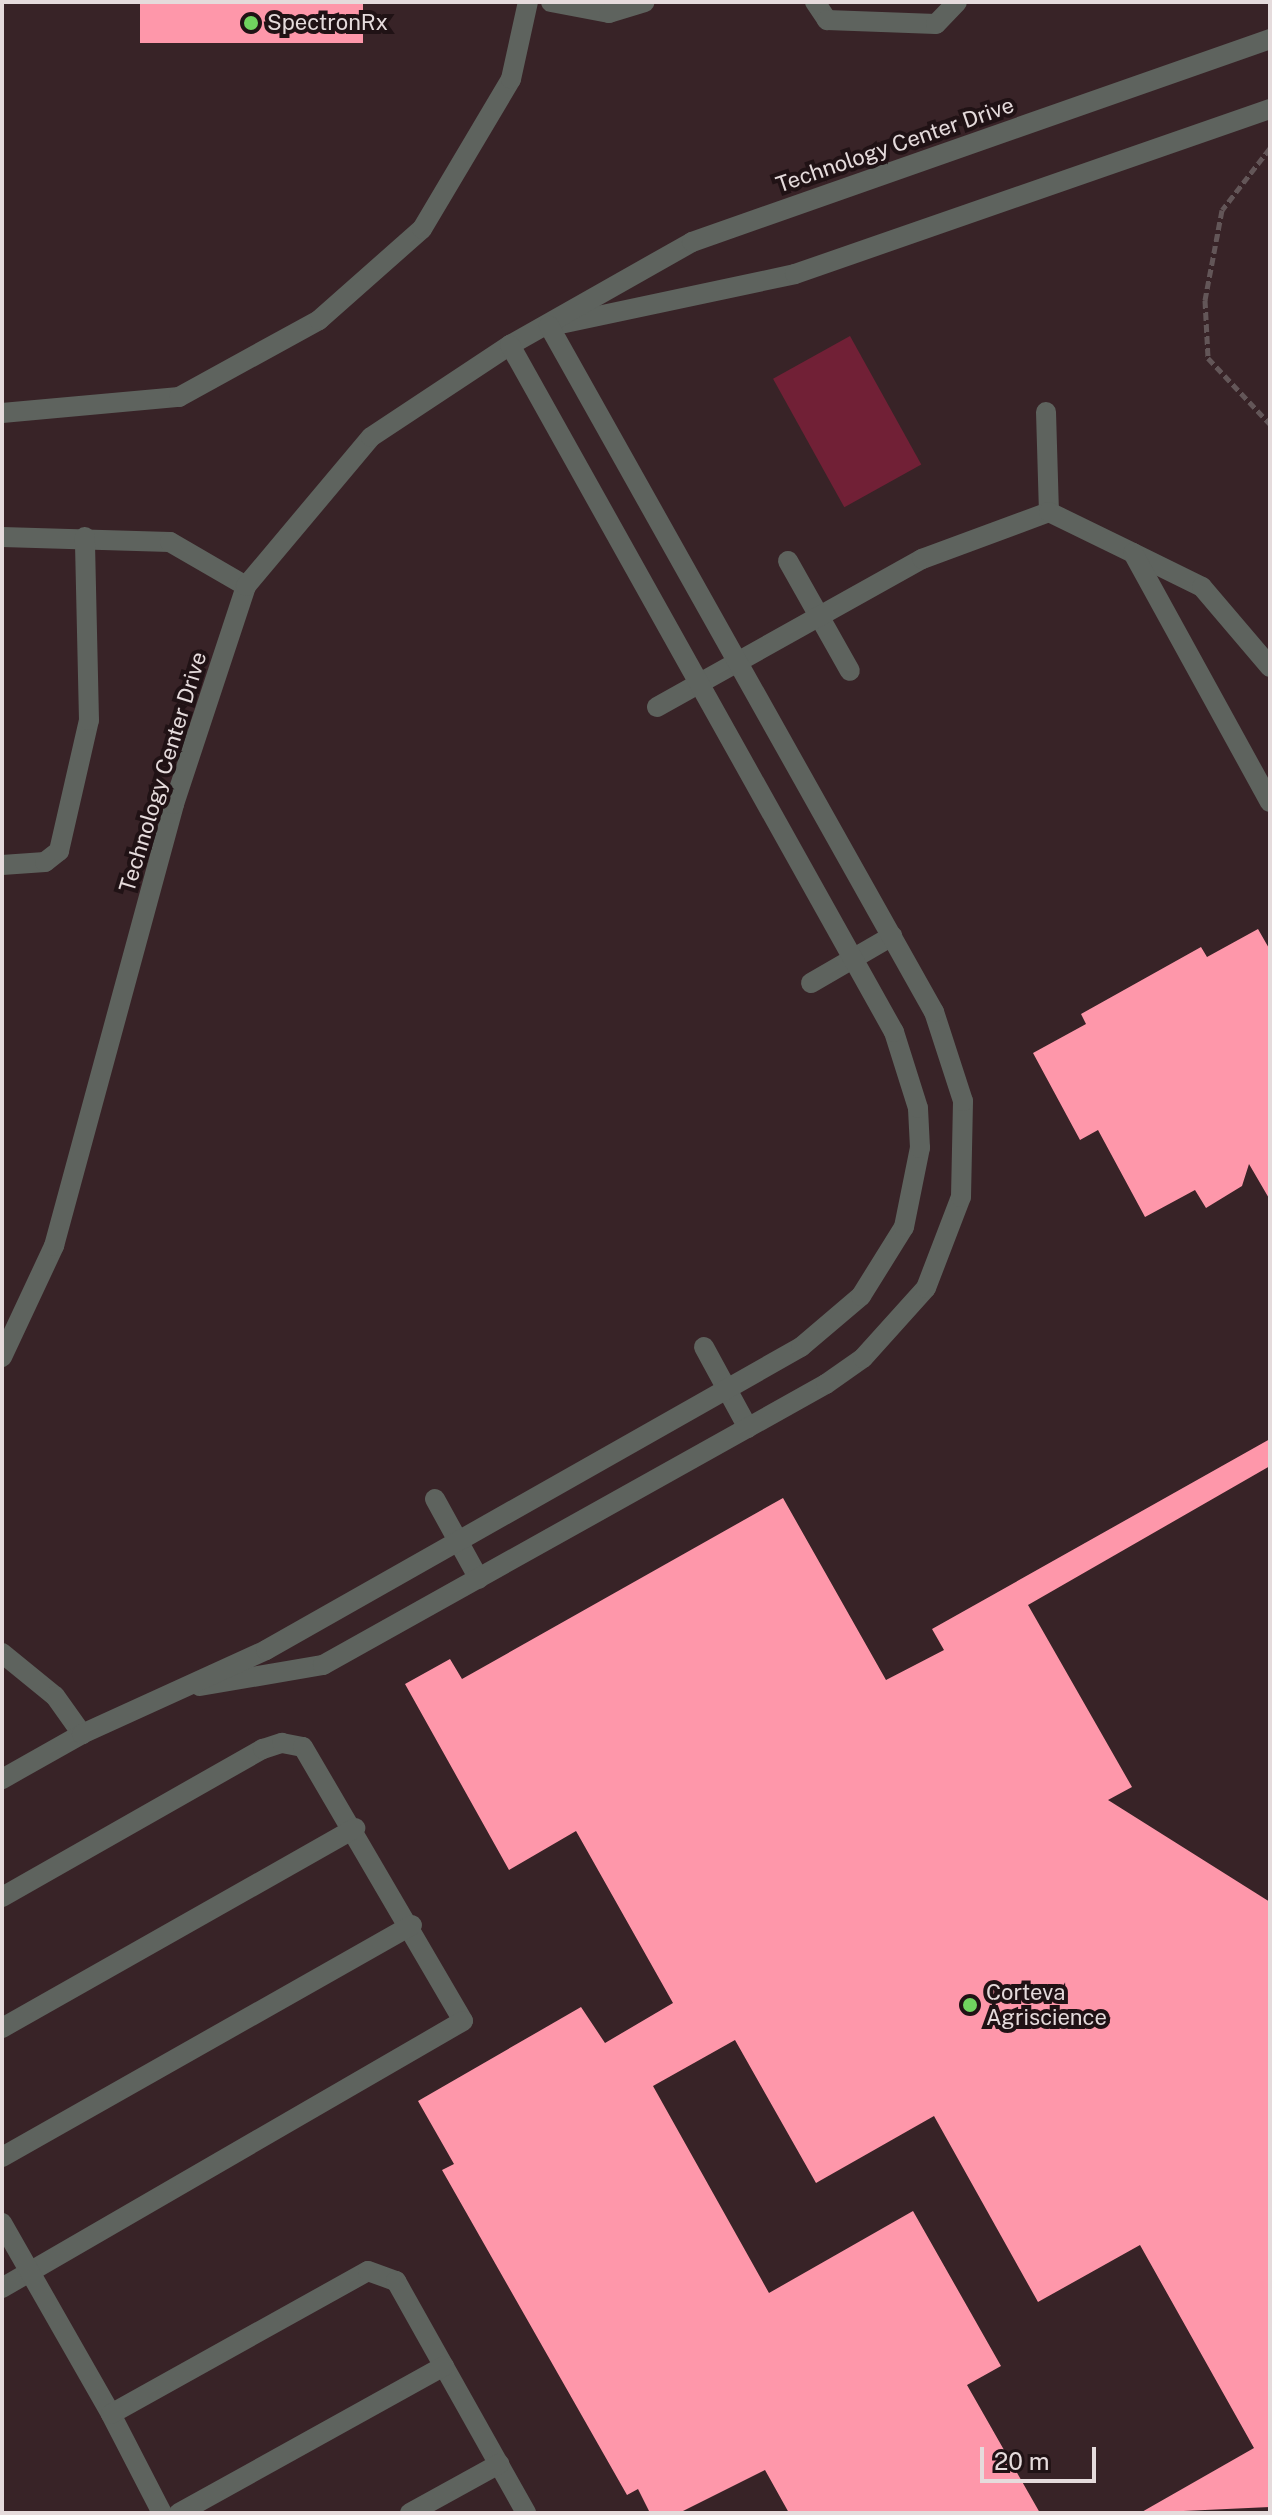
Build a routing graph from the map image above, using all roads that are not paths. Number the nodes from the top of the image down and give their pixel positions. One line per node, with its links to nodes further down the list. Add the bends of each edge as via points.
1 (528, 2): 11 (street, via 511,79 422,229 319,320 179,397)
2 (551, 2): 3 (street, via 609,13)
3 (644, 2)
4 (815, 2): 5 (street, via 827,20 936,24)
5 (957, 2)
6 (1270, 39): 8 (street, Technology Center Drive, via 692,242)
7 (1270, 109): 8 (street, Technology Center Drive, via 795,274)
8 (549, 326): 9 (street, Technology Center Drive); 19 (street)
9 (510, 345): 17 (street, Technology Center Drive, via 371,437); 22 (street)
10 (1046, 412): 12 (street)
11 (2, 413)
12 (1049, 512): 15 (street); 18 (street, via 922,559)
13 (2, 537): 14 (street)
14 (85, 537): 17 (street, via 170,542); 25 (street, via 89,720 59,851 45,862)
15 (1133, 553): 20 (street, via 1202,587); 24 (street)
16 (788, 561): 18 (street)
17 (246, 586): 30 (street, Technology Center Drive, via 174,804 54,1246)
18 (818, 614): 19 (street); 21 (street)
19 (737, 660): 22 (street); 26 (street)
20 (1270, 667)
21 (850, 671)
22 (699, 682): 23 (street); 27 (street)
23 (657, 707)
24 (1270, 802)
25 (2, 865)
26 (892, 936): 27 (street); 32 (street, via 952,1057 965,1126 961,1197 926,1288 895,1327 826,1384)
27 (854, 958): 28 (street); 31 (street, via 894,1032 918,1108 913,1200 887,1263 861,1296 801,1347)
28 (811, 983)
29 (704, 1347): 31 (street)
30 (2, 1357)
31 (727, 1389): 32 (street); 34 (street)
32 (748, 1428): 35 (street)
33 (435, 1499): 34 (street)
34 (458, 1541): 35 (street); 37 (street)
35 (479, 1579): 37 (street, via 323,1665)
36 (2, 1653): 38 (street, via 55,1696)
37 (186, 1687): 38 (street)
38 (82, 1734): 39 (street)
39 (2, 1779)
40 (355, 1828): 41 (street, via 315,1758 282,1743); 42 (street); 43 (street)
41 (2, 1897)
42 (412, 1925): 44 (street); 46 (street, via 462,2010 458,2029)
43 (2, 2028)
44 (2, 2157)
45 (2, 2223): 46 (street)
46 (30, 2272): 47 (street); 49 (street)
47 (2, 2288)
48 (444, 2366): 49 (street, via 396,2281 368,2271); 50 (street); 52 (street)
49 (111, 2414): 51 (street)
50 (499, 2464): 53 (street); 54 (street)
51 (162, 2513)
52 (179, 2513)
53 (410, 2513)
54 (526, 2513)

